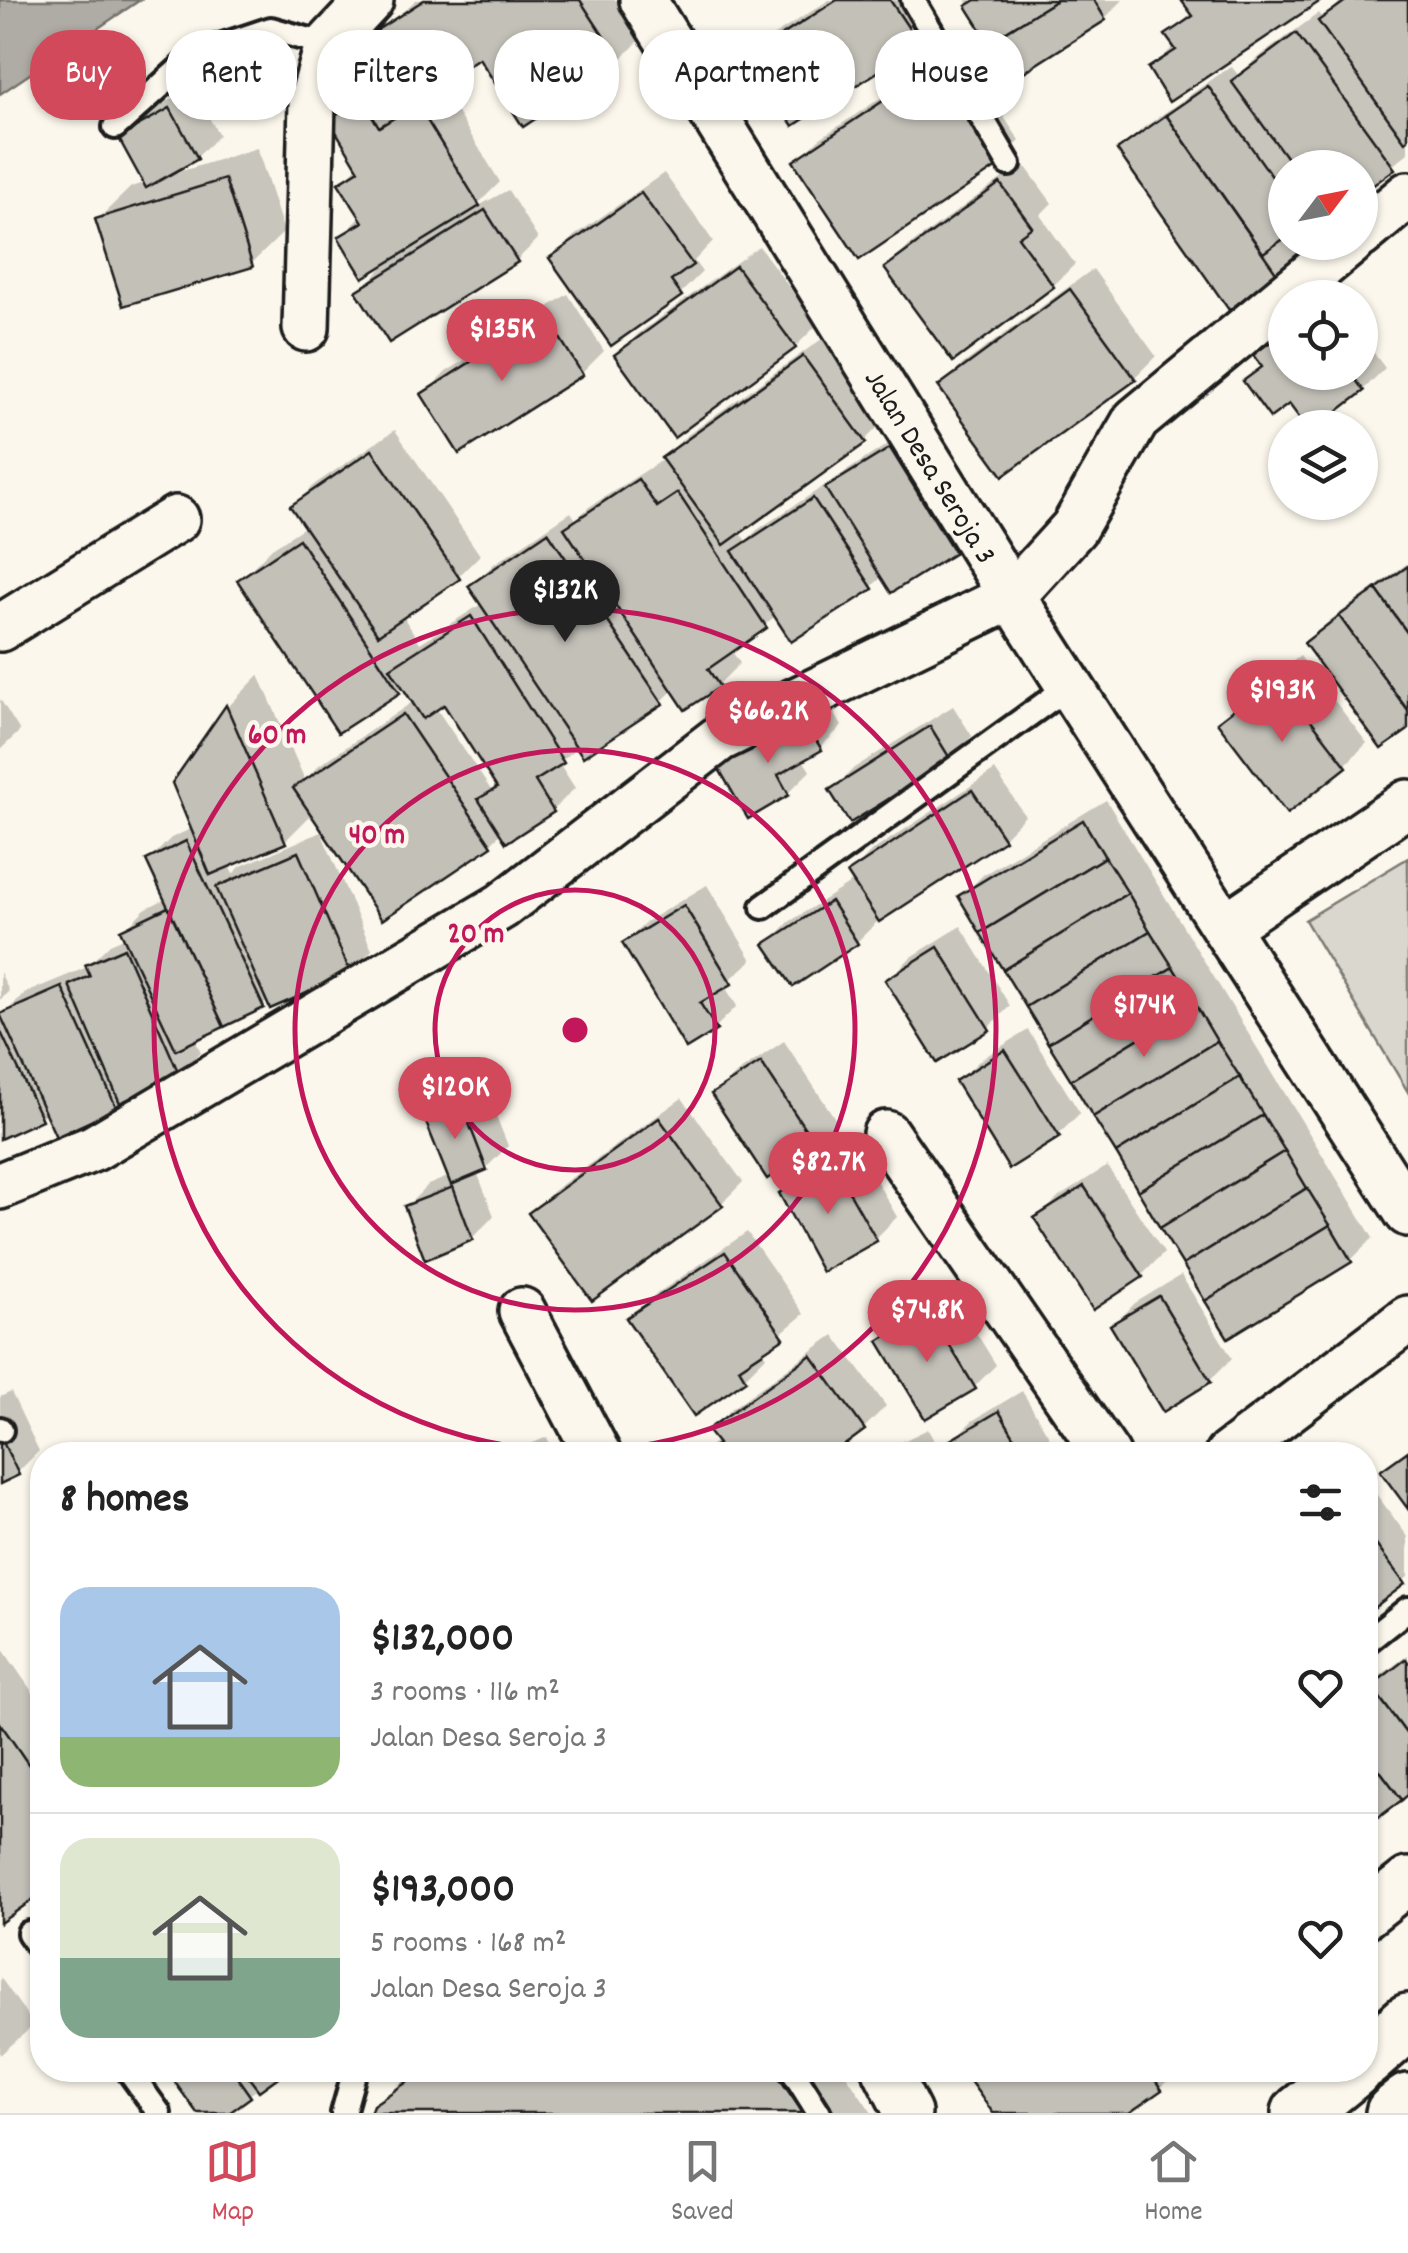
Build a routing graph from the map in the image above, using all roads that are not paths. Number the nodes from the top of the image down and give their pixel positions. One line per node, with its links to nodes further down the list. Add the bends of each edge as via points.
1 (370, 0): 4 (street)
2 (643, 0): 14 (street, Jalan Desa Seroja 3)
3 (913, 0): 8 (lane)
4 (342, 30)
5 (317, 42): 7 (lane, via 271,29 196,54)
6 (317, 85): 12 (street)
7 (115, 126)
8 (1009, 164)
9 (1408, 195): 10 (street)
10 (1378, 220)
11 (1328, 260): 14 (street, via 1136,420 1074,528)
12 (306, 328)
13 (176, 519): 15 (street)
14 (1012, 596): 16 (street, Jalan Desa Seroja 3); 21 (street, via 720,738 502,906 94,1148)
15 (0, 628)
16 (1070, 686): 18 (lane); 19 (street, Jalan Desa Seroja 3)
17 (1408, 803): 19 (street)
18 (762, 907)
19 (1225, 927): 22 (street, Jalan Desa Seroja 3)
20 (886, 1134): 26 (street)
21 (0, 1186)
22 (1408, 1214)
23 (522, 1312): 25 (street)
24 (1408, 1318): 27 (street)
25 (591, 1442)
26 (1098, 1442)
27 (1245, 1442)
28 (1408, 1609): 29 (lane)
29 (1378, 1633)
30 (1408, 1881): 31 (street)
31 (1378, 1905)
32 (1408, 2022): 33 (main road)
33 (1378, 2049)
34 (137, 2082): 40 (lane)
35 (353, 2082): 41 (lane)
36 (800, 2082): 42 (lane)
37 (892, 2082): 43 (street)
38 (1338, 2082): 44 (main road)
39 (1408, 2102): 45 (main road)
40 (159, 2113)
41 (343, 2113)
42 (819, 2113)
43 (908, 2113)
44 (1300, 2113)
45 (1394, 2113)

